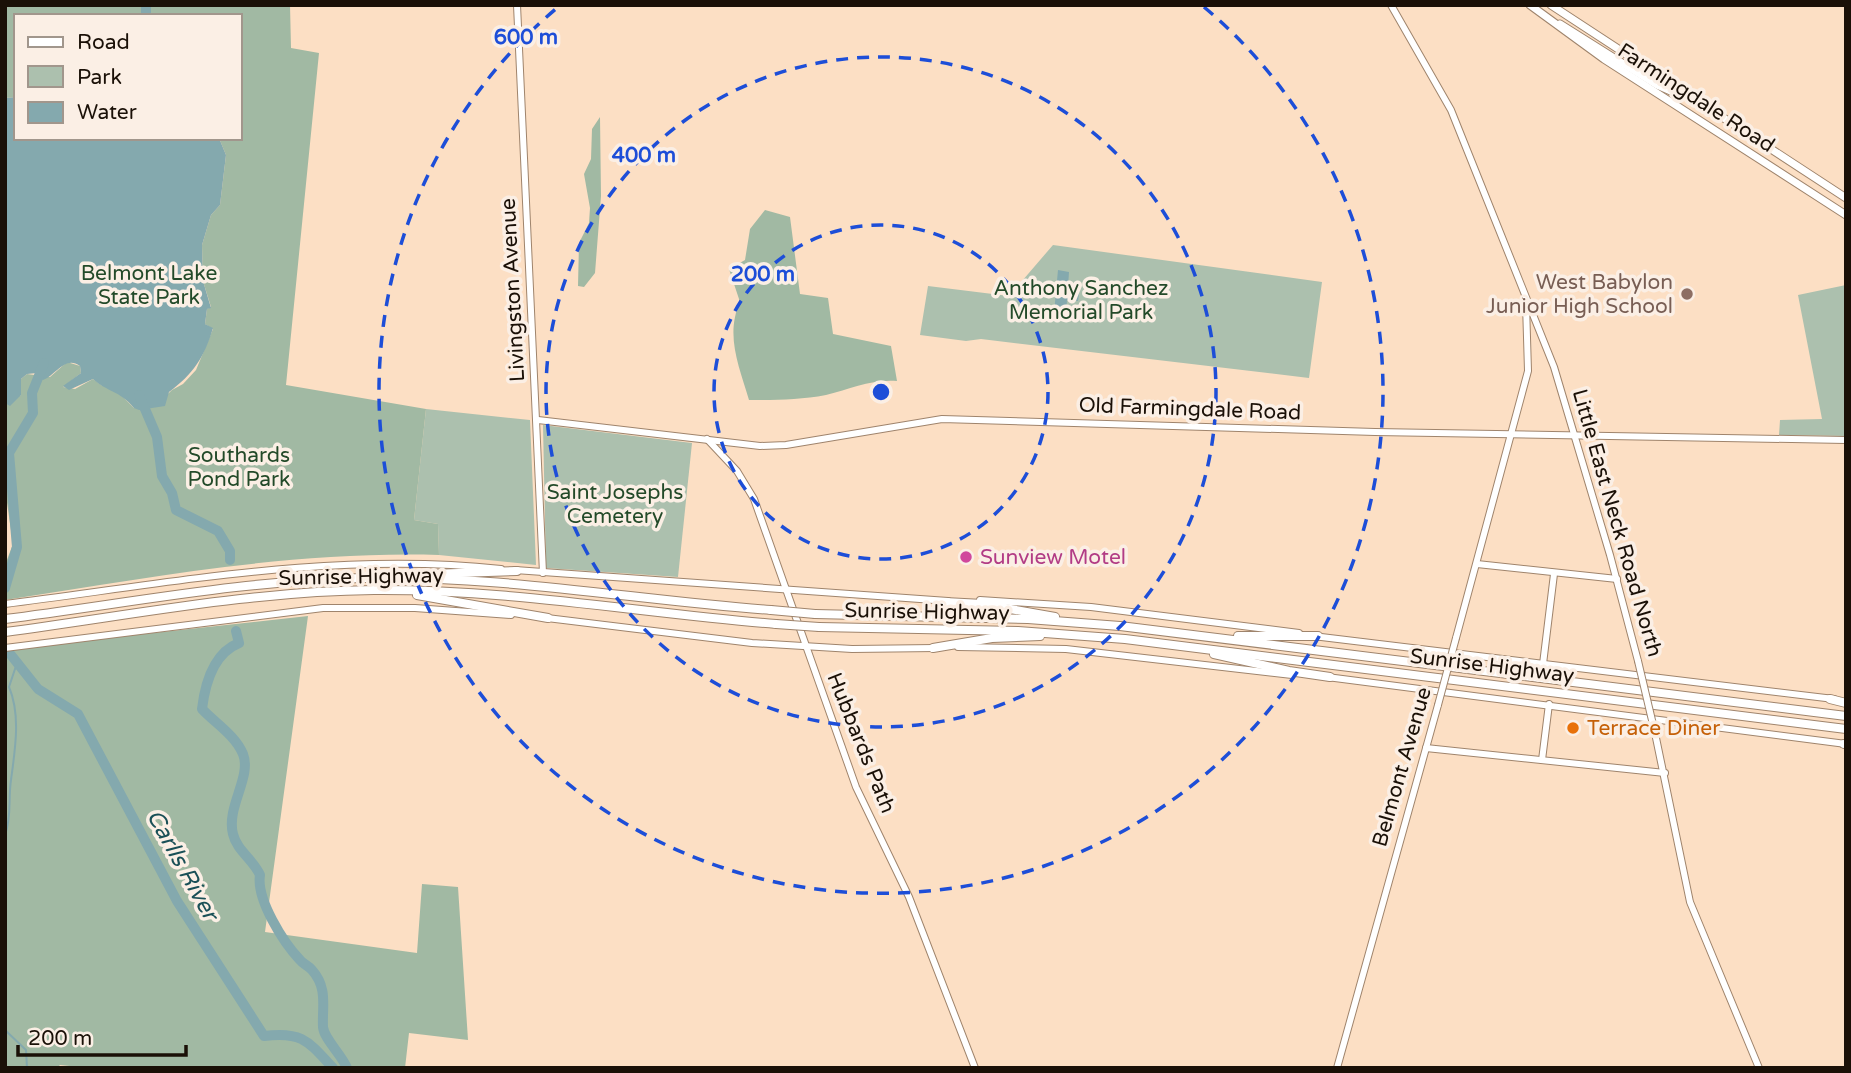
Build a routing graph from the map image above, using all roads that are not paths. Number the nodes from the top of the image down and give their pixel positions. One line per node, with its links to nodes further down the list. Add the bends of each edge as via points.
1 (517, 5): 13 (main road, Livingston Avenue)
2 (1391, 5): 12 (main road, Little East Neck Road North, via 1451,110)
3 (1530, 5): 5 (main road, Farmingdale Road)
4 (1551, 5): 6 (main road, Farmingdale Road)
5 (1548, 19): 6 (main road, via 1664,88); 7 (main road, Farmingdale Road)
6 (1696, 101): 8 (main road, Farmingdale Road)
7 (1791, 180): 8 (main road, via 1811,187); 9 (main road, Farmingdale Road)
8 (1821, 183): 10 (main road, Farmingdale Road)
9 (1814, 195): 10 (main road, via 1823,190); 11 (main road, Farmingdale Road)
10 (1845, 198)
11 (1846, 215)
12 (1525, 303): 14 (main road, Belmont Avenue, via 1529,368); 15 (main road, Little East Neck Road North, via 1554,367)
13 (537, 420): 16 (main road, Old Farmingdale Road); 20 (main road, Livingston Avenue)
14 (1511, 435): 15 (main road, Old Farmingdale Road); 16 (main road, Old Farmingdale Road, via 942,419 786,445); 18 (main road, Belmont Avenue)
15 (1576, 436): 17 (main road, Old Farmingdale Road); 23 (main road, Little East Neck Road North)
16 (706, 439): 25 (main road, Hubbards Path, via 746,483)
17 (1846, 440)
18 (1477, 564): 21 (main road); 49 (main road, Belmont Avenue, bridge)
19 (517, 570): 20 (main road, Sunrise Highway); 22 (highway); 27 (main road, Sunrise Highway, via 331,563)
20 (543, 573): 25 (main road, Sunrise Highway)
21 (1554, 574): 23 (main road); 41 (main road)
22 (395, 578): 29 (highway, Sunrise Highway, via 288,582); 30 (highway, Sunrise Highway, bridge, via 815,614)
23 (1617, 579): 51 (main road, Little East Neck Road North, bridge)
24 (388, 590): 28 (highway); 31 (highway, Sunrise Highway, via 290,594); 33 (highway, Sunrise Highway, bridge, via 819,627)
25 (785, 591): 26 (main road, Sunrise Highway); 38 (main road, Hubbards Path)
26 (944, 602): 30 (highway, via 988,605); 35 (main road, Sunrise Highway, via 1091,607)
27 (5, 604)
28 (548, 618): 38 (main road, Sunrise Highway); 39 (main road, Sunrise Highway, via 415,608 323,608)
29 (5, 620)
30 (1074, 622): 34 (highway, Sunrise Highway)
31 (54, 626): 32 (highway, Sunrise Highway); 36 (highway)
32 (5, 632)
33 (1064, 633): 37 (highway, Sunrise Highway); 40 (highway)
34 (1200, 635): 35 (highway); 46 (highway, Sunrise Highway)
35 (1318, 636): 41 (main road, Sunrise Highway)
36 (5, 638)
37 (1177, 645): 42 (highway); 47 (highway, Sunrise Highway)
38 (804, 646): 40 (main road, Sunrise Highway); 52 (main road, Hubbards Path, via 856,787 909,897)
39 (5, 648)
40 (933, 648): 42 (main road, Sunrise Highway, via 1054,648)
41 (1543, 664): 43 (main road, Sunrise Highway)
42 (1330, 677): 45 (main road, Sunrise Highway)
43 (1830, 699): 44 (highway)
44 (1846, 701)
45 (1549, 704): 48 (main road, Sunrise Highway); 50 (main road)
46 (1846, 716)
47 (1846, 729)
48 (1845, 744)
49 (1426, 748): 50 (main road); 53 (main road, Belmont Avenue)
50 (1542, 760): 51 (main road)
51 (1665, 773): 54 (main road, Little East Neck Road North, via 1690,902)
52 (975, 1068)
53 (1337, 1068)
54 (1759, 1068)

